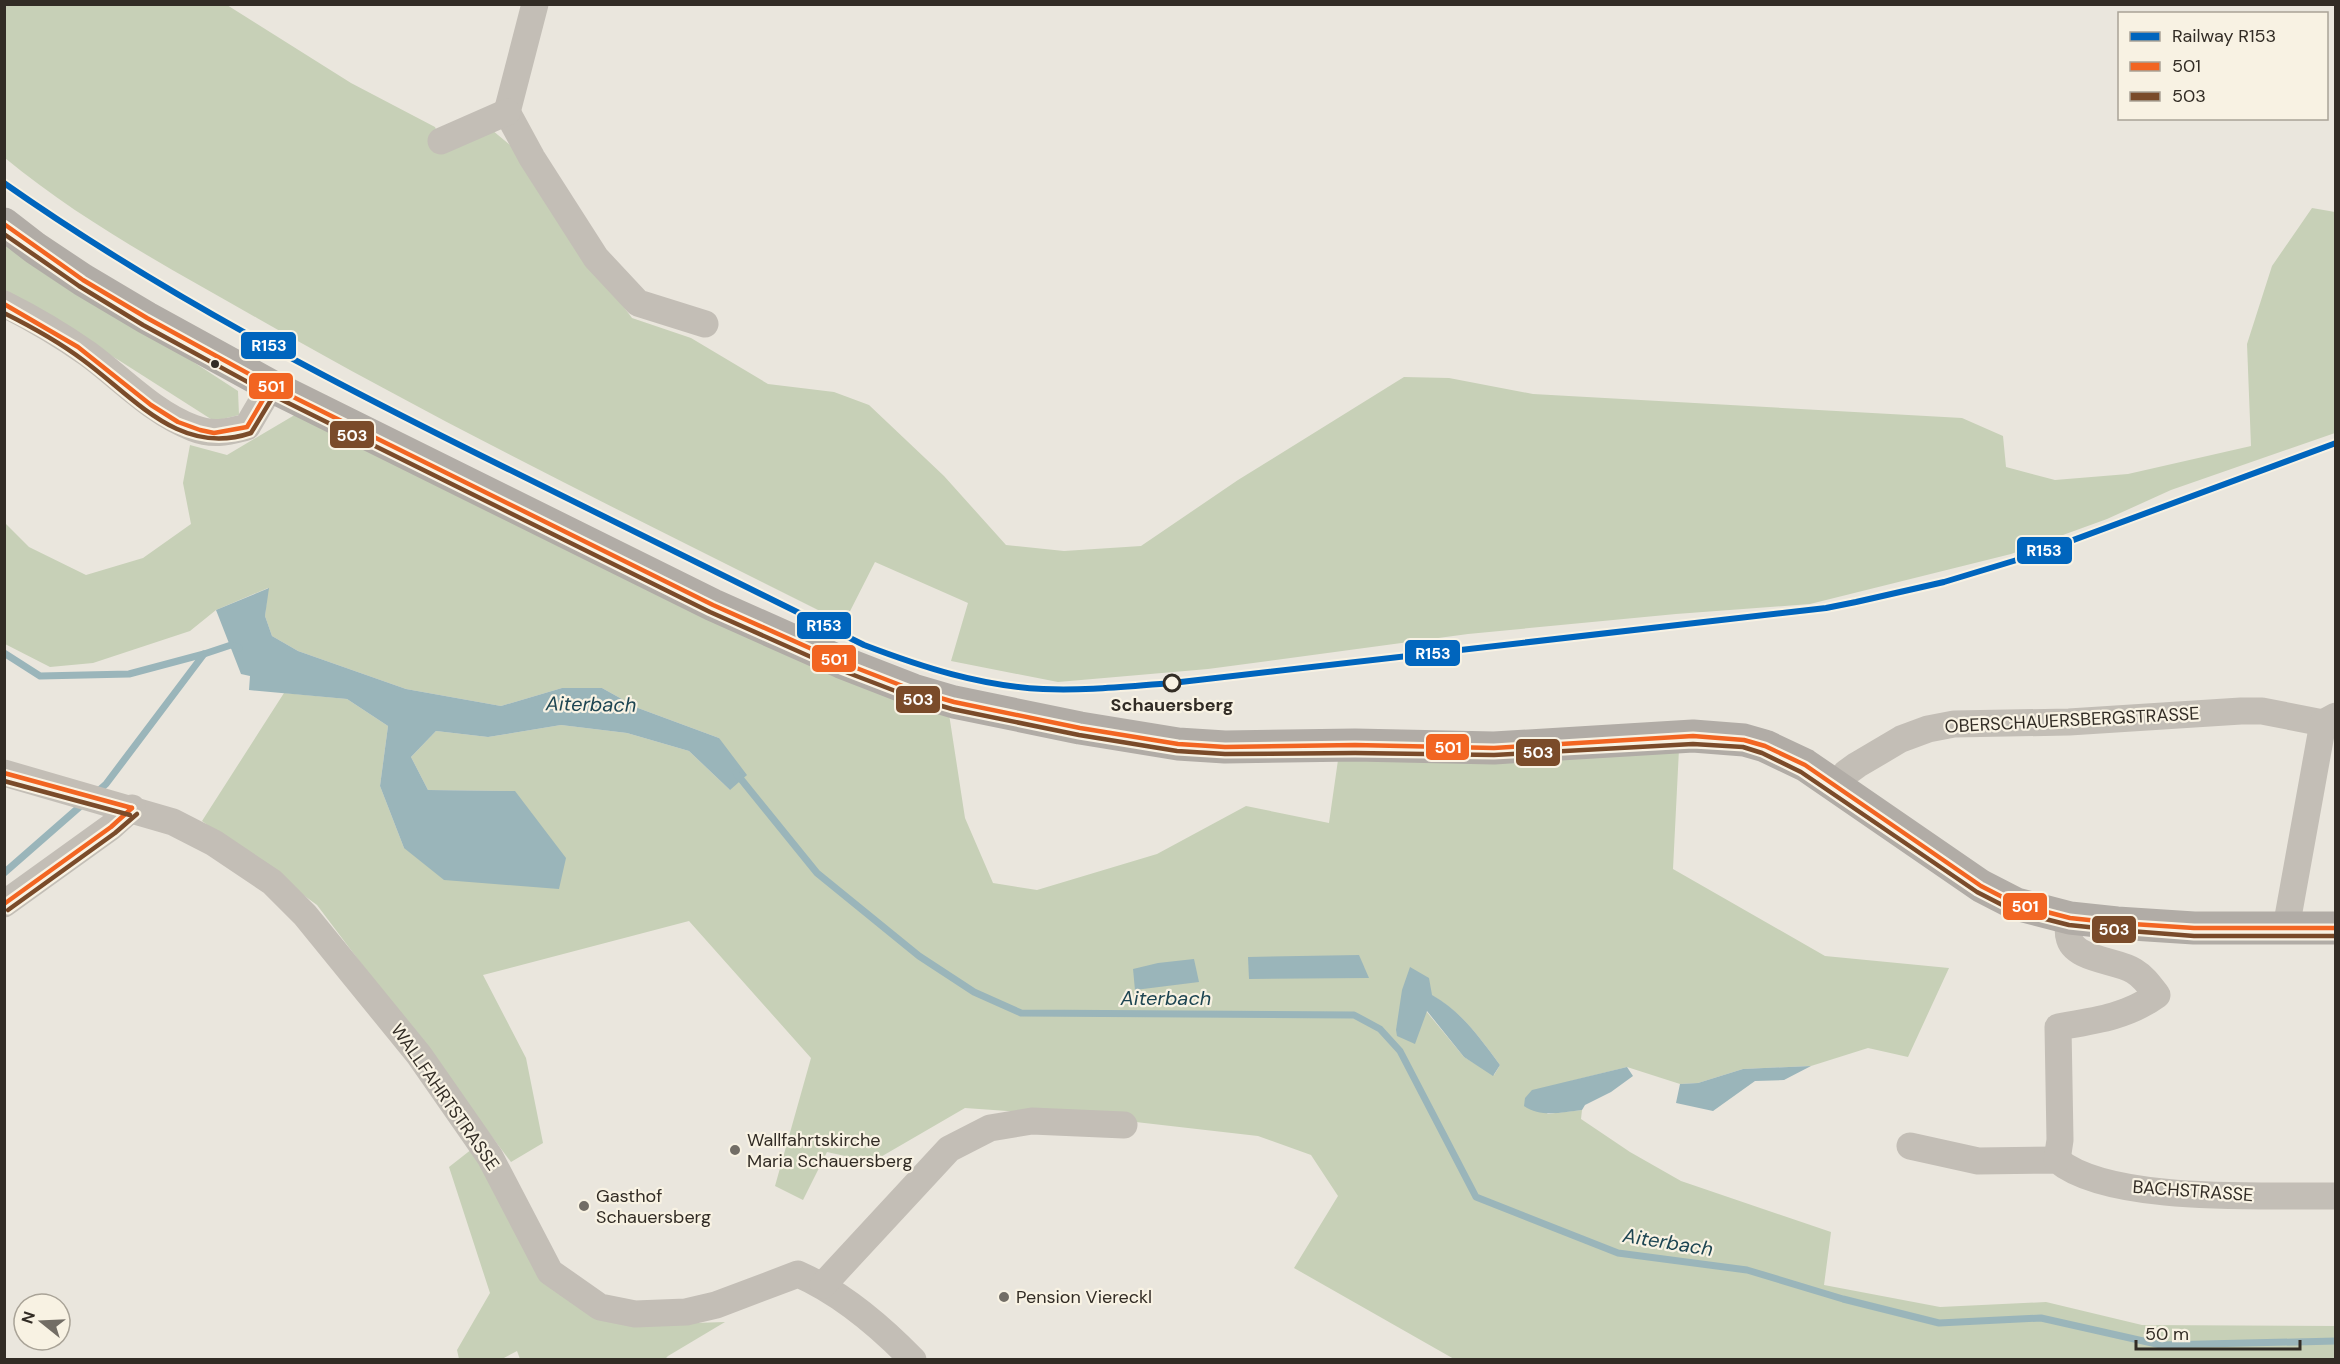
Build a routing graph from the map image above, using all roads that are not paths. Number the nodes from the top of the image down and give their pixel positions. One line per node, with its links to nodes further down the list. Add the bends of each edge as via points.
1 (536, 4): 2 (street)
2 (509, 106): 3 (street); 6 (street, via 532,158 596,258 638,303)
3 (441, 141)
4 (4, 224): 7 (main road, via 83,280)
5 (4, 304): 7 (street, via 87,354 167,416 194,429 220,434 247,427)
6 (705, 324)
7 (271, 386): 10 (main road, via 712,605 877,677 954,702 1133,738 1225,747 1494,748 1693,736 1744,740 1785,754)
8 (2329, 719): 10 (street, OBERSCHAUERSBERGSTRASSE, via 2241,711 2069,722 1954,724 1901,739 1857,765); 14 (street, OBERSCHAUERSBERGSTRASSE)
9 (4, 772): 11 (street, WALLFAHRTSTRASSE)
10 (1836, 785): 13 (main road, via 1981,886 2016,904)
11 (122, 805): 12 (street, via 111,827); 20 (street, WALLFAHRTSTRASSE, via 173,822 214,843 272,882 305,915 419,1055 483,1147 550,1272 600,1307 634,1314 686,1312 717,1305 798,1274)
12 (4, 904)
13 (2070, 918): 14 (main road, via 2194,928); 18 (street, via 2068,936 2072,945 2092,957 2133,970 2157,995 2126,1013 2058,1027)
14 (2286, 928): 15 (main road)
15 (2336, 928)
16 (1124, 1125): 20 (street, via 1032,1121 990,1128 949,1149)
17 (1910, 1146): 18 (street, via 1978,1161)
18 (2057, 1161): 19 (street, BACHSTRASSE, via 2085,1177 2124,1187 2208,1195)
19 (2336, 1196)
20 (823, 1285): 21 (street)
21 (913, 1359)

